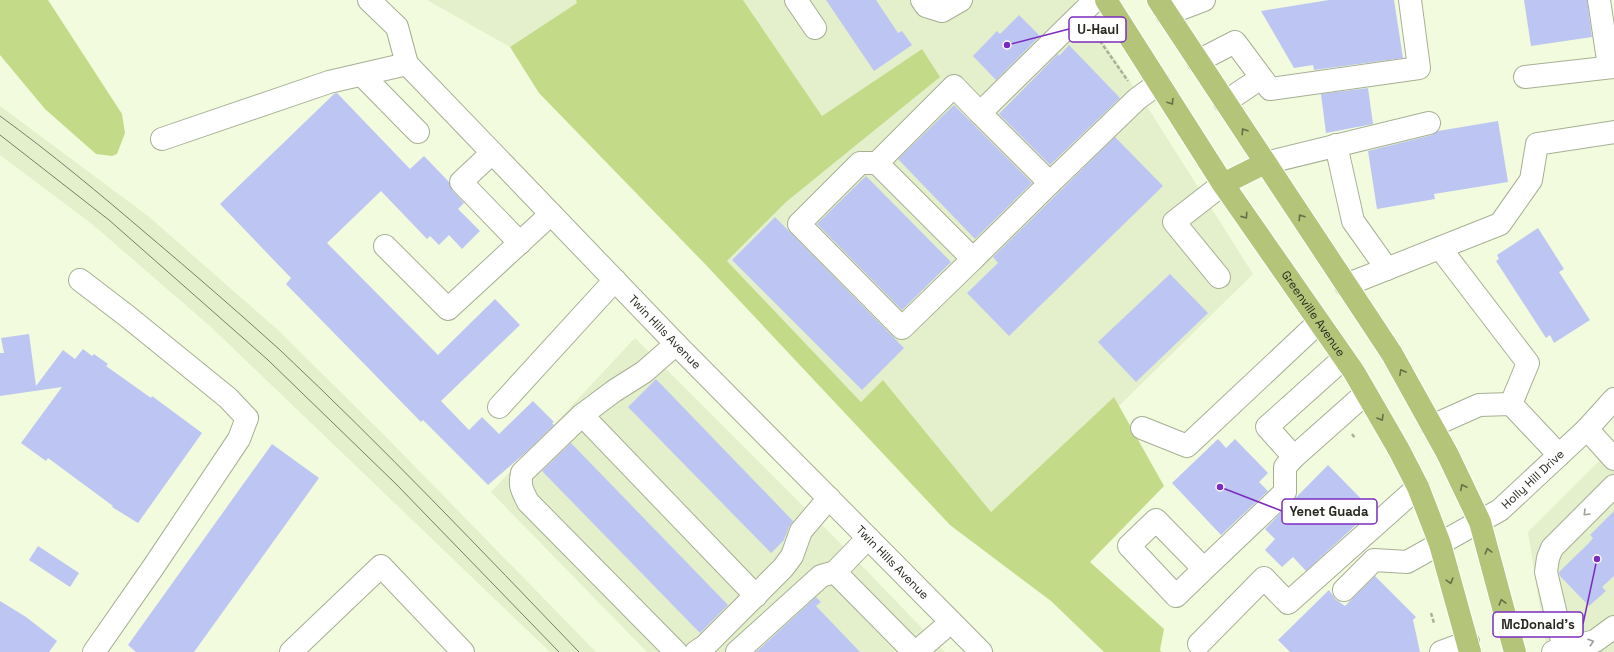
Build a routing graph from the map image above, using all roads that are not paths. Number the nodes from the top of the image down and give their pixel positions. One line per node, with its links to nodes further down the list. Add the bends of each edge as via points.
1 (368, 0): 13 (street, Twin Hills Avenue, via 397,26)
2 (796, 0): 11 (street)
3 (922, 0): 4 (street, via 926,6 942,11)
4 (961, 0)
5 (1095, 0): 20 (street)
6 (1106, 0): 18 (main road, Greenville Avenue)
7 (1204, 0): 10 (street)
8 (1410, 0): 17 (street, via 1419,68 1270,90)
9 (1599, 0): 14 (street)
10 (1162, 7): 12 (main road)
11 (815, 28)
12 (1198, 61): 17 (street, via 1235,42); 19 (main road)
13 (407, 64): 15 (street); 26 (street, Twin Hills Avenue)
14 (1612, 67): 16 (street)
15 (362, 75): 22 (street); 24 (street, via 329,82)
16 (1525, 77)
17 (1261, 78): 19 (street)
18 (1159, 83): 29 (street, via 1137,99); 30 (main road, Greenville Avenue, one-way to 30)
19 (1225, 102): 28 (main road, one-way to 19)
20 (980, 113): 27 (street, via 954,86); 29 (street)
21 (1429, 123): 25 (street)
22 (418, 132)
23 (1614, 132): 34 (street, via 1537,144 1531,180 1500,224)
24 (162, 139)
25 (1336, 145): 28 (street); 36 (street, via 1353,221)
26 (492, 153): 31 (street, Twin Hills Avenue); 32 (street, via 461,182)
27 (877, 163): 35 (street); 35 (street, via 860,163 799,224 902,328)
28 (1265, 164): 30 (main road); 40 (main road, one-way to 28)
29 (1050, 183): 35 (street)
30 (1223, 184): 37 (street, via 1174,222); 41 (main road, Greenville Avenue, one-way to 41)
31 (551, 214): 32 (street); 39 (street, Twin Hills Avenue)
32 (520, 243): 33 (street, via 448,309)
33 (385, 246)
34 (1440, 248): 36 (street); 46 (street, via 1528,363)
35 (973, 259)
36 (1387, 269): 40 (street)
37 (1219, 276)
38 (80, 280): 73 (street, via 228,398 247,418 239,439)
39 (615, 280): 42 (street, Twin Hills Avenue); 47 (street)
40 (1346, 285): 49 (main road, one-way to 40, via 1392,354)
41 (1319, 322): 43 (main road, Greenville Avenue); 50 (street, via 1187,446)
42 (676, 344): 48 (street, via 644,372); 57 (street, Twin Hills Avenue)
43 (1344, 358): 44 (main road, Greenville Avenue); 53 (street, via 1267,427)
44 (1366, 393): 53 (street); 56 (main road, Greenville Avenue, one-way to 56)
45 (1614, 398): 51 (street, Holly Hill Drive)
46 (1511, 404): 49 (street, via 1479,405); 52 (street)
47 (499, 407)
48 (582, 415): 66 (street); 76 (street, via 522,473 522,491 528,502)
49 (1432, 426): 59 (main road, one-way to 49)
50 (1142, 428)
51 (1586, 429): 52 (street, Holly Hill Drive); 54 (street)
52 (1559, 455): 59 (street, Holly Hill Drive, via 1500,510)
53 (1294, 457): 62 (street, via 1285,467 1285,492)
54 (1614, 459)
55 (1614, 486): 64 (street, one-way to 64, via 1552,548)
56 (1418, 487): 61 (main road, Greenville Avenue); 69 (street, via 1288,603 1264,578)
57 (829, 498): 60 (street, Twin Hills Avenue); 66 (street, via 801,531 792,556)
58 (1614, 507): 64 (street)
59 (1480, 522): 61 (street, Holly Hill Drive); 81 (main road, one-way to 59)
60 (868, 538): 63 (street); 67 (street, Twin Hills Avenue)
61 (1440, 544): 65 (street, Holly Hill Drive, via 1407,562 1374,560); 70 (main road, Greenville Avenue, one-way to 70)
62 (1204, 569)
63 (835, 572): 78 (street, via 821,576); 79 (street)
64 (1546, 572): 72 (street)
65 (1344, 590)
66 (756, 596): 77 (street)
67 (951, 622): 71 (street, Twin Hills Avenue); 79 (street)
68 (1614, 627): 72 (street, one-way to 68, via 1595,641)
69 (1199, 644)
70 (1469, 647): 80 (street)
71 (971, 649)
72 (1561, 651)
73 (94, 652)
74 (291, 652): 75 (street, via 381,566)
75 (463, 652)
76 (676, 652)
77 (696, 652)
78 (737, 652)
79 (915, 652)
80 (1441, 652)
81 (1515, 652)

